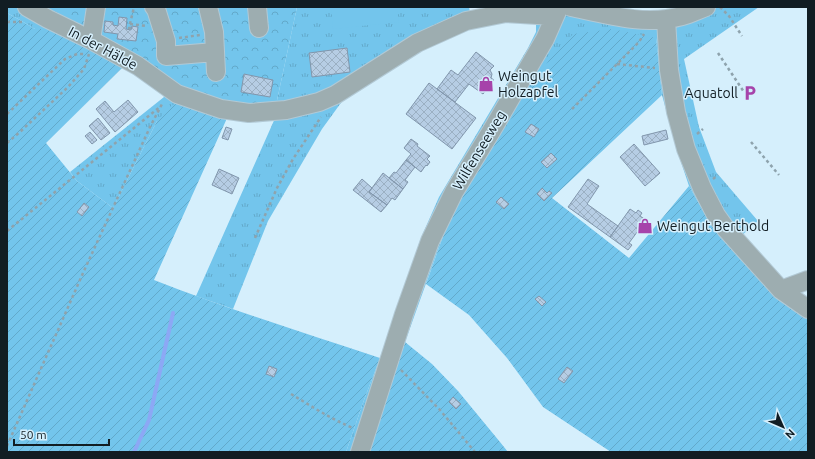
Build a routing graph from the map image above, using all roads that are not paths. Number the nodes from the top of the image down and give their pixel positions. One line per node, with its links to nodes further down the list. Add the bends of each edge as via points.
1 (27, 7): 11 (street, In der Hälde)
2 (96, 7): 11 (street)
3 (154, 7): 12 (street, via 166,41 166,56)
4 (208, 7): 12 (street, via 214,32)
5 (257, 7): 10 (street)
6 (572, 7): 9 (street, via 624,18)
7 (706, 7): 9 (street, via 683,16)
8 (557, 12): 14 (street, Wilfenseeweg, via 506,13 466,21 417,43 335,95 319,102); 18 (street, Wilfenseeweg, via 545,39 454,192 430,241)
9 (658, 20): 16 (street, via 676,112 686,149 702,188 726,229)
10 (260, 28)
11 (90, 47): 14 (street, In der Hälde, via 138,66 177,94 221,109 249,113)
12 (215, 52): 13 (street)
13 (216, 72)
14 (286, 110)
15 (808, 280): 16 (street)
16 (781, 290): 17 (street)
17 (808, 309)
18 (360, 452)

